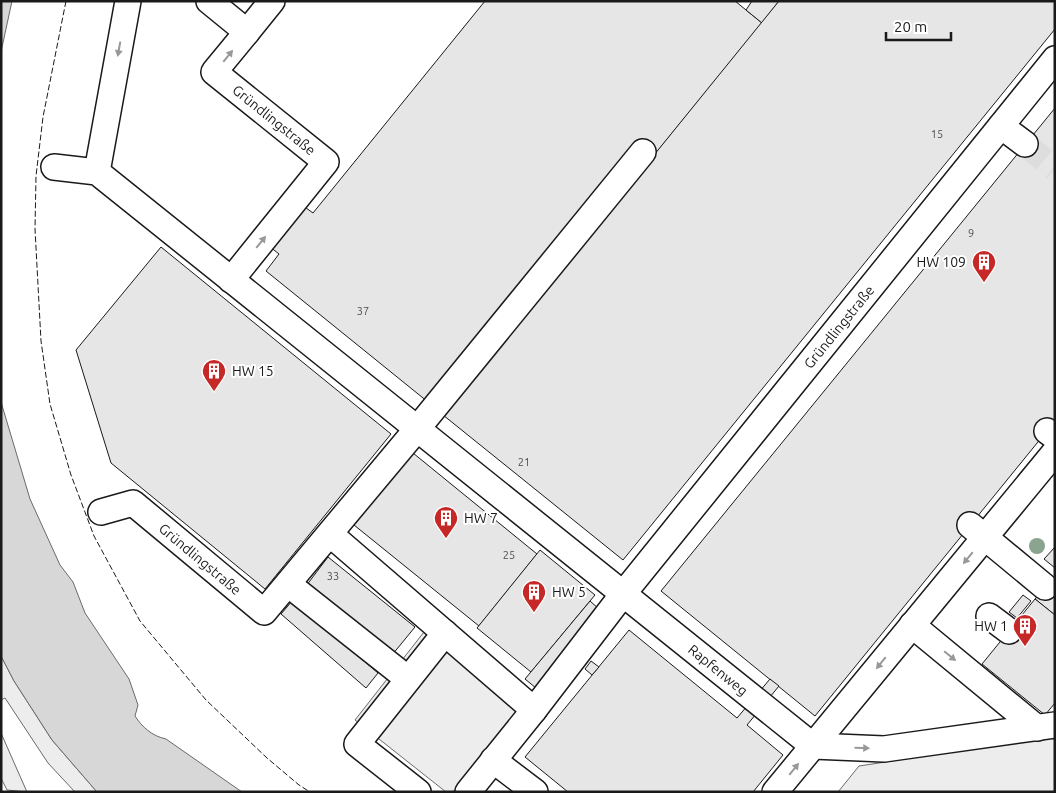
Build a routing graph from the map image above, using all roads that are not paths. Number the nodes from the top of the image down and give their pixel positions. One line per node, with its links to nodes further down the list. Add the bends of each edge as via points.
1 (128, 1): 10 (street, one-way to 10)
2 (209, 1): 4 (street)
3 (272, 1): 4 (street, Gründlingstraße)
4 (247, 32): 11 (street, Gründlingstraße, one-way to 4, via 326,162 214,72)
5 (1055, 59): 6 (street, Gründlingstraße)
6 (1001, 126): 7 (street); 19 (street, Gründlingstraße)
7 (1025, 144)
8 (643, 152): 12 (street, Gründlingstraße)
9 (54, 167): 10 (street)
10 (97, 172): 11 (street)
11 (231, 280): 12 (street)
12 (417, 429): 16 (street, Gründlingstraße); 19 (street)
13 (1046, 447): 15 (street)
14 (101, 512): 17 (street, Gründlingstraße, via 133,503 264,612)
15 (977, 531): 18 (street); 21 (street, one-way to 21)
16 (330, 534): 17 (street, Gründlingstraße); 23 (street)
17 (288, 584): 24 (street)
18 (1045, 587)
19 (624, 594): 25 (street, Gründlingstraße); 27 (street, Rapfenweg)
20 (989, 616): 22 (street)
21 (912, 626): 26 (street, one-way to 26, via 1010,696); 27 (street, one-way to 27)
22 (1009, 631)
23 (445, 633): 24 (street); 25 (street)
24 (408, 679): 29 (street, via 357,744)
25 (534, 710): 28 (street, Gründlingstraße)
26 (1046, 726): 27 (street, one-way to 26, via 884,749)
27 (813, 746): 32 (street, one-way to 27)
28 (493, 760): 30 (street, Gründlingstraße); 31 (street)
29 (418, 792)
30 (468, 792)
31 (535, 792)
32 (775, 792)

